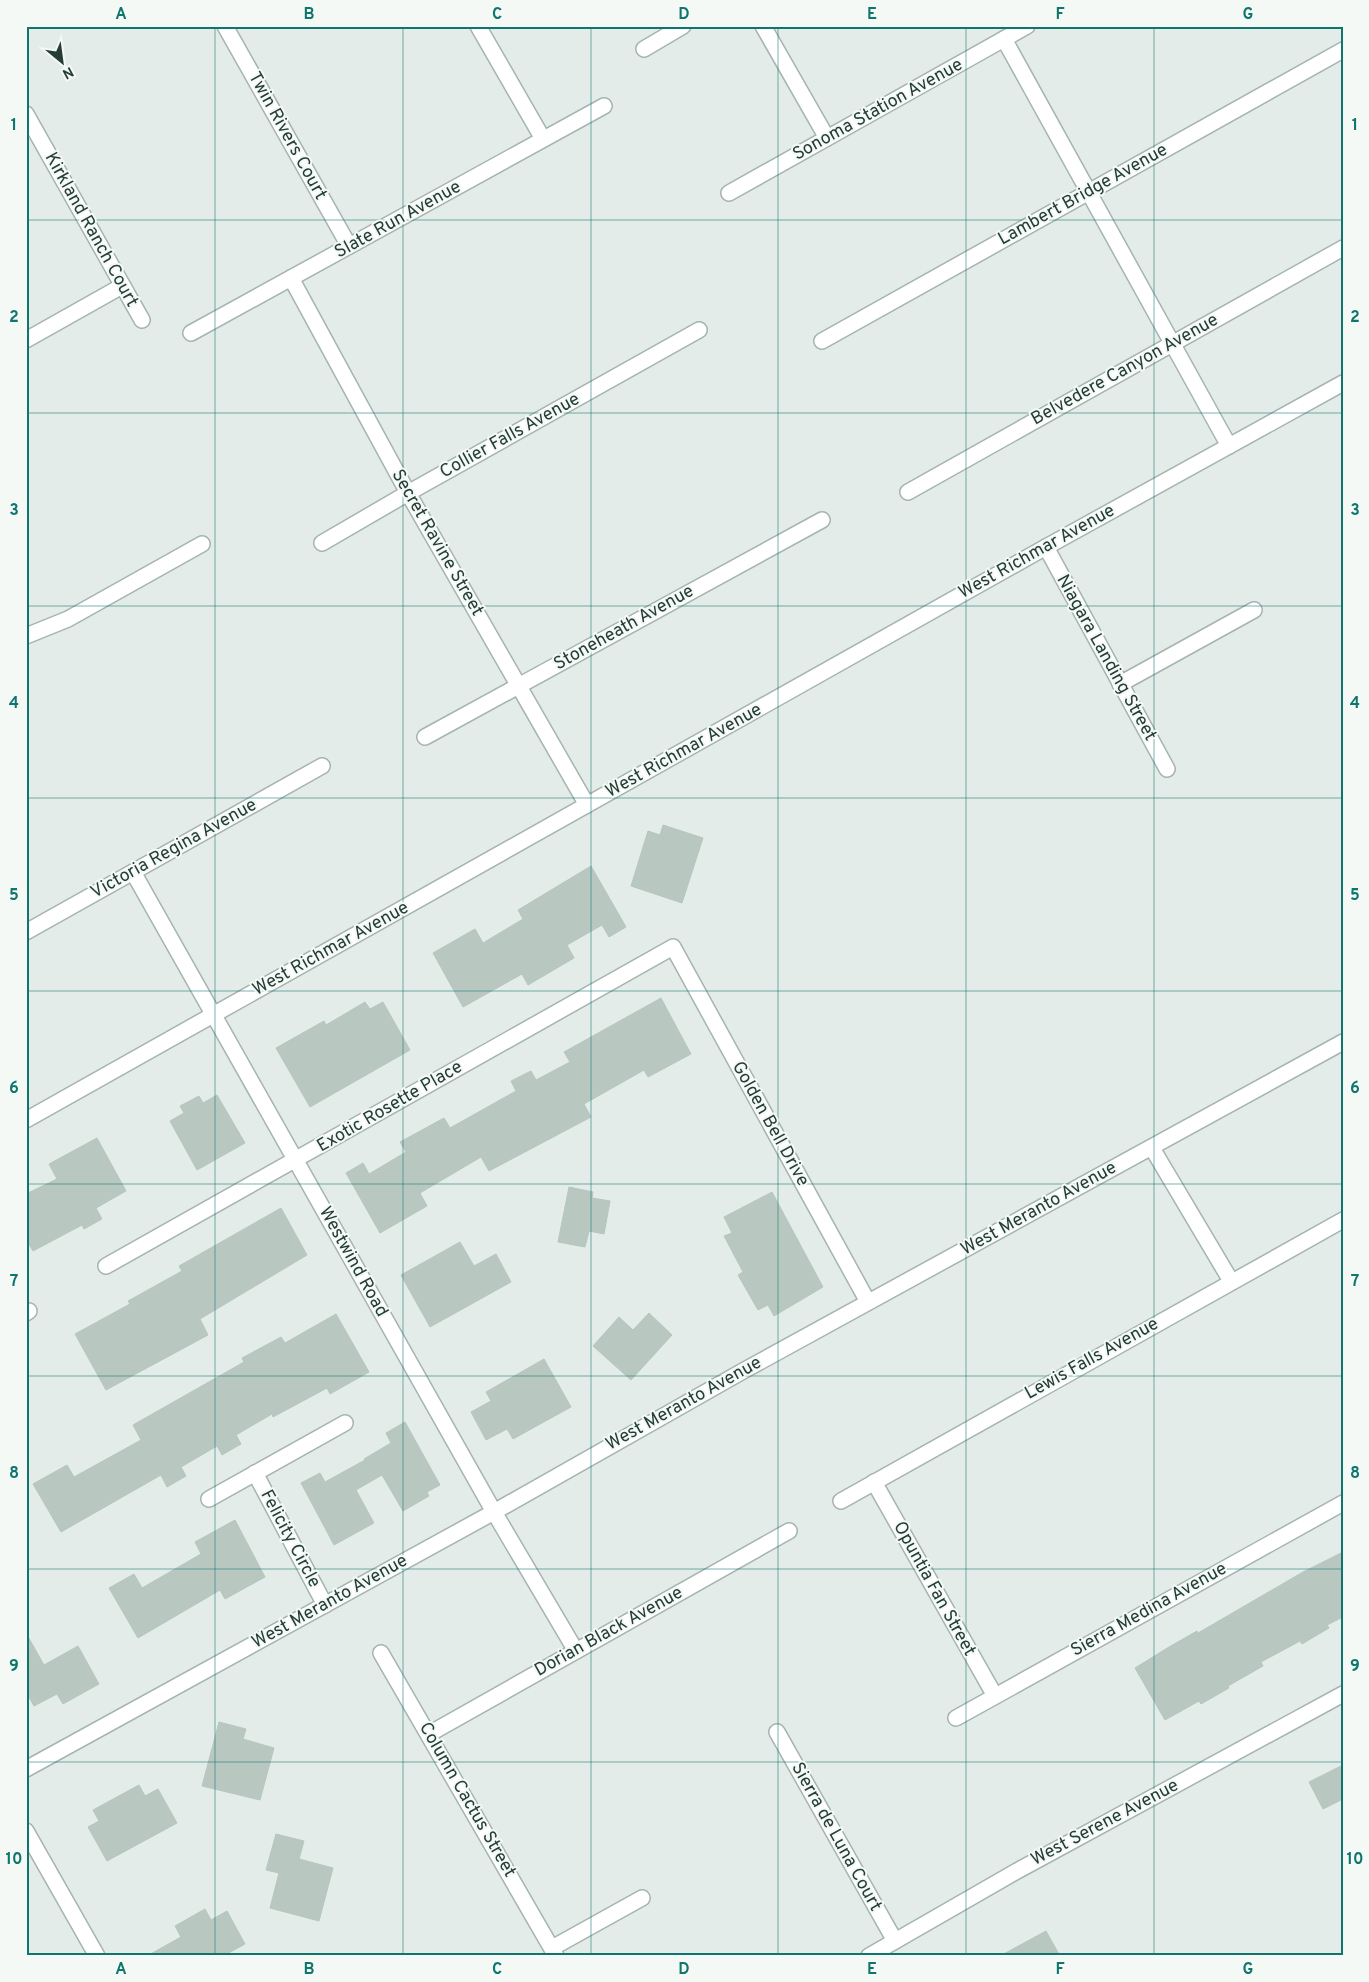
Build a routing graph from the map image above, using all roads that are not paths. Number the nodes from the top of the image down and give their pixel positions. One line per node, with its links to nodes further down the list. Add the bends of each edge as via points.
1 (225, 26): 15 (street, Twin Rivers Court)
2 (478, 26): 12 (street)
3 (683, 26): 7 (street)
4 (763, 26): 11 (street)
5 (1027, 26): 6 (street, Sonoma Station Avenue)
6 (1004, 39): 11 (street, Sonoma Station Avenue); 13 (street)
7 (644, 48)
8 (1343, 50): 13 (street, Lambert Bridge Avenue)
9 (604, 106): 12 (street, Slate Run Avenue)
10 (26, 114): 18 (street, Kirkland Ranch Court)
11 (827, 138): 14 (street, Sonoma Station Avenue)
12 (543, 140): 15 (street, Slate Run Avenue)
13 (1089, 192): 23 (street, Lambert Bridge Avenue); 24 (street)
14 (729, 193)
15 (349, 246): 17 (street, Slate Run Avenue)
16 (1343, 248): 24 (street, Belvedere Canyon Avenue)
17 (291, 278): 21 (street, Slate Run Avenue); 28 (street, Secret Ravine Street)
18 (122, 286): 19 (street, Kirkland Ranch Court); 22 (street)
19 (142, 320)
20 (699, 330): 28 (street, Collier Falls Avenue)
21 (191, 333)
22 (26, 340)
23 (822, 341)
24 (1172, 344): 26 (street); 27 (street, Belvedere Canyon Avenue)
25 (1343, 383): 26 (street, West Richmar Avenue)
26 (1229, 446): 32 (street, West Richmar Avenue)
27 (908, 492)
28 (408, 493): 30 (street, Collier Falls Avenue); 36 (street, Secret Ravine Street)
29 (822, 520): 36 (street, Stoneheath Avenue)
30 (322, 543)
31 (202, 544): 34 (street, via 68,619)
32 (1046, 547): 35 (street, Niagara Landing Street); 40 (street, West Richmar Avenue)
33 (1254, 610): 35 (street)
34 (26, 636)
35 (1120, 684): 39 (street, Niagara Landing Street)
36 (519, 686): 37 (street, Stoneheath Avenue); 40 (street, Secret Ravine Street)
37 (425, 736)
38 (322, 766): 41 (street, Victoria Regina Avenue)
39 (1167, 769)
40 (587, 805): 44 (street, West Richmar Avenue)
41 (132, 872): 42 (street, Victoria Regina Avenue); 44 (street, Westwind Road)
42 (26, 932)
43 (673, 947): 48 (street, Exotic Rosette Place); 52 (street, Golden Bell Drive)
44 (212, 1015): 46 (street, West Richmar Avenue); 48 (street, Westwind Road)
45 (1343, 1042): 47 (street, West Meranto Avenue)
46 (26, 1120)
47 (1152, 1148): 51 (street); 52 (street, West Meranto Avenue)
48 (296, 1160): 50 (street, Exotic Rosette Place); 59 (street, Westwind Road)
49 (1343, 1220): 51 (street, Lewis Falls Avenue)
50 (106, 1266)
51 (1231, 1282): 55 (street, Lewis Falls Avenue)
52 (868, 1302): 59 (street, West Meranto Avenue)
53 (345, 1423): 54 (street, Felicity Circle)
54 (255, 1473): 56 (street, Felicity Circle); 61 (street, Felicity Circle)
55 (874, 1482): 57 (street, Lewis Falls Avenue); 65 (street, Opuntia Fan Street)
56 (208, 1499)
57 (842, 1501)
58 (1343, 1502): 65 (street, Sierra Medina Avenue)
59 (494, 1512): 61 (street, West Meranto Avenue); 62 (street, Westwind Road)
60 (789, 1531): 62 (street, Dorian Black Avenue)
61 (325, 1605): 69 (street, West Meranto Avenue)
62 (576, 1651): 68 (street, Dorian Black Avenue)
63 (381, 1653): 68 (street, Column Cactus Street)
64 (1343, 1694): 72 (street, West Serene Avenue)
65 (995, 1696): 66 (street, Sierra Medina Avenue)
66 (956, 1718)
67 (777, 1732): 72 (street, Sierra de Luna Court)
68 (429, 1734): 73 (street, Column Cactus Street)
69 (26, 1769)
70 (26, 1831): 74 (street)
71 (642, 1898): 73 (street, Column Cactus Street)
72 (895, 1941): 75 (street, West Serene Avenue)
73 (554, 1952)
74 (97, 1956)
75 (869, 1956)

